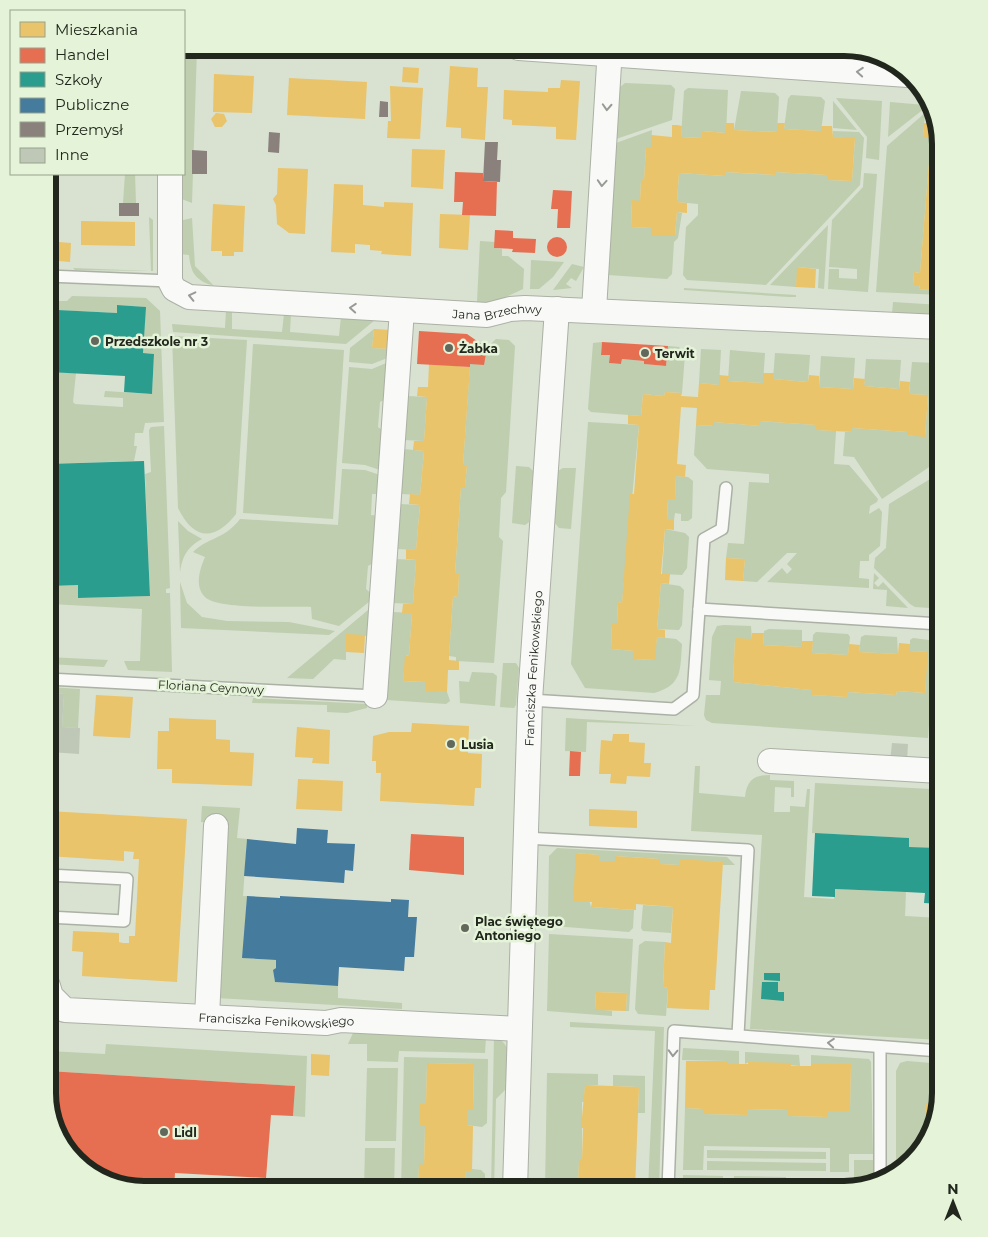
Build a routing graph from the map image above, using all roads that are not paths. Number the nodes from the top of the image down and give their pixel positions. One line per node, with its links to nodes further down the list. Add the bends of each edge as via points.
1 (610, 56): 9 (street, one-way to 9)
2 (672, 56): 3 (street, one-way to 2)
3 (897, 74)
4 (170, 175): 6 (street)
5 (56, 276): 6 (lane)
6 (170, 281): 8 (street, Jana Brzechwy, one-way to 6, via 189,297 174,289)
7 (557, 309): 8 (street, Jana Brzechwy, via 510,309 487,315); 9 (street, Jana Brzechwy); 16 (street, Franciszka Fenikowskiego)
8 (402, 310): 15 (street)
9 (594, 310): 10 (street, Jana Brzechwy)
10 (932, 327)
11 (726, 488): 12 (lane, via 722,529 704,539)
12 (699, 609): 13 (lane); 16 (lane, via 693,695 674,709)
13 (932, 624)
14 (56, 679): 15 (lane, Floriana Ceynowy)
15 (375, 696)
16 (530, 700): 20 (street, Franciszka Fenikowskiego)
17 (770, 761): 18 (street)
18 (932, 771)
19 (216, 826): 24 (street)
20 (525, 838): 25 (street, Franciszka Fenikowskiego); 26 (lane, via 748,850)
21 (56, 875): 22 (lane, via 127,879 124,921)
22 (56, 917)
23 (56, 1001): 24 (street, Franciszka Fenikowskiego, via 65,1010)
24 (207, 1017): 25 (street, Franciszka Fenikowskiego)
25 (519, 1028): 30 (street, Franciszka Fenikowskiego)
26 (738, 1035): 27 (lane, one-way to 26); 31 (lane, one-way to 31, via 674,1030)
27 (880, 1047): 28 (lane); 29 (lane)
28 (932, 1050)
29 (880, 1173)
30 (515, 1181)
31 (668, 1181)

